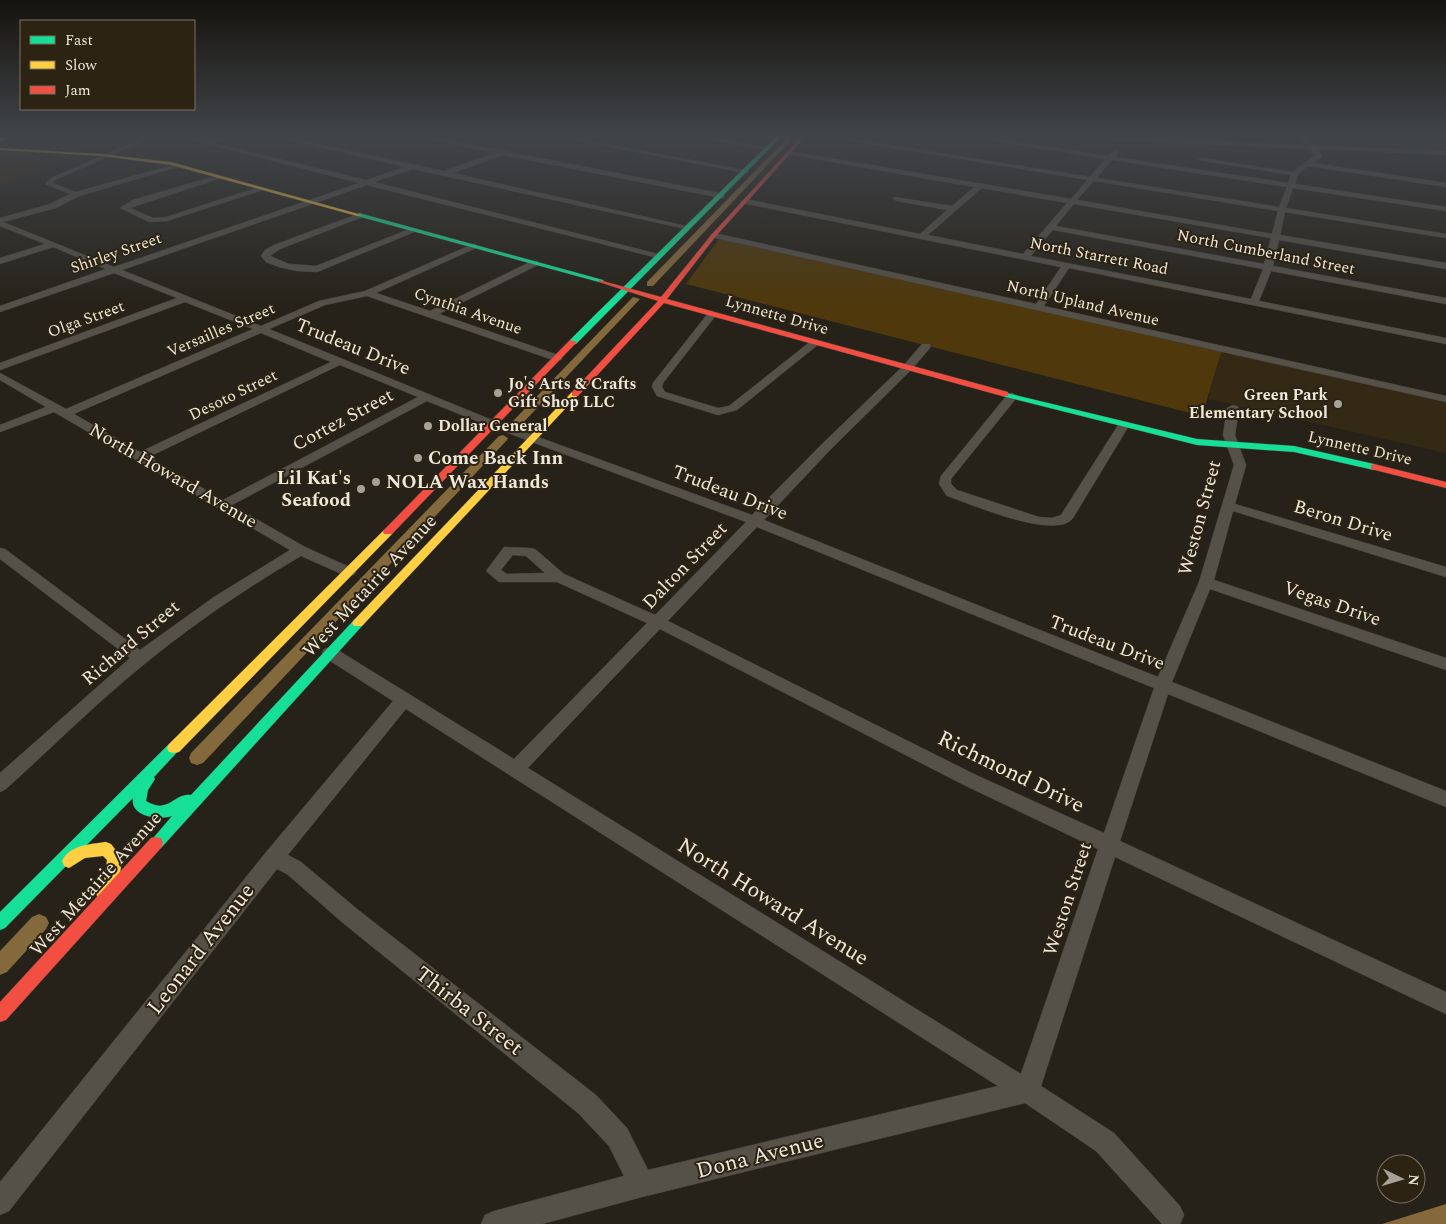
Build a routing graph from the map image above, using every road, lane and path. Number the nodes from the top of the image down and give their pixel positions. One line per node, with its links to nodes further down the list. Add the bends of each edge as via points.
1 (79, 193): 17 (street)
2 (165, 193): 3 (street, via 124,208 152,220 167,219)
3 (249, 193)
4 (278, 193): 21 (main road, Lynnette Drive)
5 (335, 193): 21 (street, Shirley Street)
6 (410, 193): 37 (street)
7 (531, 193): 28 (street)
8 (707, 193): 18 (street)
9 (724, 193): 18 (main road, West Metairie Avenue)
10 (752, 193): 20 (main road, West Metairie Avenue)
11 (972, 193): 23 (street)
12 (1021, 193): 22 (street)
13 (1079, 193): 22 (street)
14 (1178, 193): 25 (street)
15 (1288, 193): 25 (street)
16 (1339, 193): 24 (street)
17 (76, 194): 27 (street, via 53,206)
18 (721, 196): 28 (main road, West Metairie Avenue)
19 (897, 199): 23 (street)
20 (745, 201): 31 (main road, West Metairie Avenue); 32 (street, North Starrett Road)
21 (311, 202): 26 (main road, Lynnette Drive); 45 (street, Shirley Street)
22 (1072, 202): 29 (street); 33 (street)
23 (953, 209): 32 (street)
24 (1446, 209)
25 (1282, 210): 33 (street); 34 (street)
26 (361, 216): 30 (main road, Lynnette Drive); 30 (street, via 277,247 266,254 266,258 292,268 317,268)
27 (0, 222): 35 (street, Trudeau Drive)
28 (686, 227): 37 (main road, West Metairie Avenue)
29 (1050, 227): 38 (street); 43 (street, North Cumberland Street)
30 (415, 230): 36 (main road, Lynnette Drive)
31 (714, 234): 46 (main road, West Metairie Avenue); 53 (street, North Upland Avenue)
32 (922, 236): 38 (street, North Starrett Road)
33 (1275, 236): 42 (street); 43 (street)
34 (1446, 236)
35 (52, 245): 39 (street); 45 (street, Trudeau Drive)
36 (473, 246): 40 (main road, Lynnette Drive); 48 (street, Versailles Street)
37 (658, 255): 44 (main road, West Metairie Avenue)
38 (1025, 257): 41 (street, North Starrett Road)
39 (0, 261)
40 (536, 263): 47 (main road, Lynnette Drive); 55 (street)
41 (1066, 266): 52 (street, North Starrett Road); 53 (street)
42 (1446, 266)
43 (1268, 267): 51 (street, North Cumberland Street); 52 (street)
44 (645, 268): 46 (main road, via 640,280 649,289 663,289); 47 (main road, West Metairie Avenue)
45 (113, 270): 49 (street, Trudeau Drive); 54 (street, Shirley Street)
46 (680, 278): 50 (main road, West Metairie Avenue)
47 (627, 288): 50 (main road, Lynnette Drive); 61 (main road, West Metairie Avenue)
48 (368, 293): 55 (street, Cynthia Avenue); 57 (street, Versailles Street, via 322,303)
49 (183, 299): 57 (street, Trudeau Drive); 63 (street, Olga Street)
50 (663, 300): 56 (main road, Lynnette Drive); 74 (main road, West Metairie Avenue)
51 (1446, 301)
52 (1254, 302): 58 (street, North Starrett Road)
53 (1038, 308): 68 (street, North Upland Avenue)
54 (0, 309)
55 (432, 314): 61 (street, Cynthia Avenue)
56 (712, 314): 59 (main road, Lynnette Drive); 59 (street, via 658,383 656,387 661,394 718,412 728,410)
57 (262, 330): 62 (street, Trudeau Drive); 70 (street, Versailles Street)
58 (1446, 340)
59 (814, 343): 64 (main road, Lynnette Drive)
60 (926, 346): 64 (street, Dalton Street)
61 (557, 358): 71 (main road, West Metairie Avenue)
62 (340, 362): 67 (street, Trudeau Drive); 76 (street, Desoto Street)
63 (0, 367)
64 (908, 368): 66 (main road, Lynnette Drive); 80 (street, Dalton Street)
65 (0, 376): 70 (street, North Howard Avenue)
66 (1012, 396): 72 (main road, Lynnette Drive); 72 (street, via 945,484 952,493 1037,521 1059,522 1066,518)
67 (427, 397): 71 (street, Trudeau Drive); 78 (street, Cortez Street)
68 (1446, 399)
69 (1234, 408): 75 (street, Weston Street, via 1229,435)
70 (60, 411): 73 (street, Versailles Street); 76 (street, North Howard Avenue)
71 (493, 424): 74 (street, Trudeau Drive); 83 (main road, West Metairie Avenue)
72 (1124, 424): 75 (main road, Lynnette Drive, via 1197,442)
73 (0, 429)
74 (533, 439): 80 (street, Trudeau Drive); 88 (main road, West Metairie Avenue)
75 (1233, 446): 77 (main road, Lynnette Drive, via 1294,449); 79 (street, Weston Street, via 1240,465)
76 (140, 457): 78 (street, North Howard Avenue)
77 (1446, 485)
78 (223, 505): 81 (street, North Howard Avenue)
79 (1229, 506): 84 (street, Beron Drive); 86 (street, Weston Street)
80 (755, 521): 87 (street, Dalton Street); 91 (street, Trudeau Drive)
81 (300, 550): 83 (street, North Howard Avenue); 89 (street, Richard Street, via 231,591)
82 (0, 552): 89 (street)
83 (349, 572): 93 (main road, West Metairie Avenue)
84 (1446, 572)
85 (559, 577): 87 (street, Richmond Drive)
86 (1206, 582): 90 (street, Vegas Drive); 91 (street, Weston Street)
87 (658, 622): 94 (street, Dalton Street); 98 (street, Richmond Drive, via 970,780)
88 (330, 654): 92 (street, North Howard Avenue); 96 (main road, West Metairie Avenue)
89 (140, 658): 95 (street, Richard Street)
90 (1446, 664)
91 (1163, 685): 97 (street, Trudeau Drive); 98 (street, Weston Street)
92 (404, 699): 94 (street, North Howard Avenue); 99 (street, Leonard Avenue)
93 (159, 763): 96 (main road, via 141,789 139,804 149,812 166,814); 100 (main road, West Metairie Avenue)
94 (515, 770): 105 (street, North Howard Avenue)
95 (0, 784)
96 (205, 791): 101 (main road, West Metairie Avenue)
97 (1446, 799)
98 (1108, 845): 103 (street, Richmond Drive); 105 (street, Weston Street)
99 (274, 857): 106 (street, Thirba Street, via 294,868 587,1104 618,1137); 107 (street, Leonard Avenue)
100 (52, 871): 101 (main road, via 82,852 106,849 115,858 111,883); 102 (main road, West Metairie Avenue)
101 (86, 920): 104 (main road, West Metairie Avenue)
102 (0, 923)
103 (1446, 1003)
104 (0, 1014)
105 (1028, 1091): 106 (street, Dona Avenue); 108 (street, North Howard Avenue, via 1106,1142)
106 (642, 1184): 109 (street, Dona Avenue)
107 (0, 1202)
108 (1170, 1215)
109 (494, 1224)

